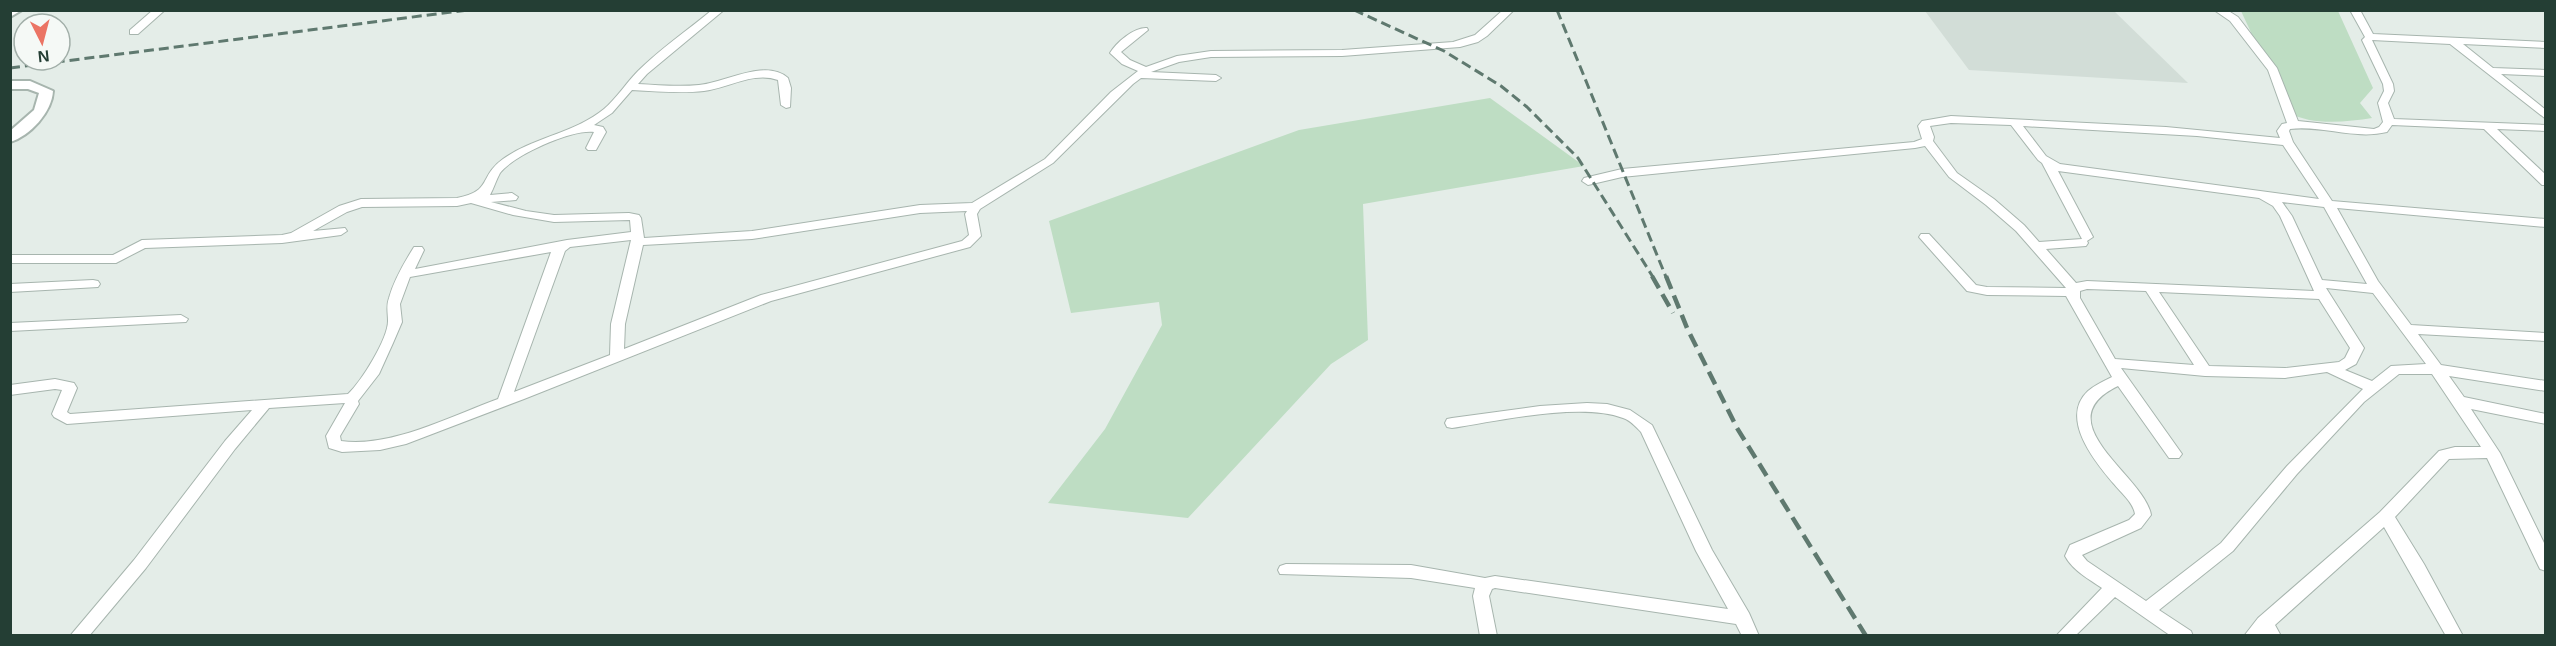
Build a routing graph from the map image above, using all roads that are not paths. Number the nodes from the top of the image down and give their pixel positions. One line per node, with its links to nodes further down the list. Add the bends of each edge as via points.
1 (16, 10): 7 (street)
2 (160, 10): 9 (street)
3 (719, 10): 18 (street)
4 (1509, 10): 14 (street, via 1483,35 1465,43 1350,54 1217,54 1184,58)
5 (2219, 10): 23 (street, via 2234,19 2273,70)
6 (2355, 10): 10 (street)
7 (10, 14)
8 (1143, 30): 14 (street, via 1115,53)
9 (134, 32)
10 (2370, 37): 11 (street); 22 (street, via 2367,40 2388,84 2383,103)
11 (2453, 41): 12 (street); 13 (street)
12 (2546, 45)
13 (2493, 71): 15 (street); 20 (street)
14 (1141, 73): 16 (street); 38 (street, via 1122,86 1051,159)
15 (2546, 73)
16 (1216, 78)
17 (10, 85): 27 (street, via 39,87 46,91 46,98 36,116)
18 (630, 87): 19 (street, via 707,87 773,74 783,78); 25 (street, via 608,111)
19 (786, 105)
20 (2546, 116)
21 (2015, 122): 28 (street, via 1932,121 1924,126); 29 (street); 31 (street)
22 (2389, 123): 23 (street, via 2374,132); 24 (street)
23 (2292, 124): 29 (street, via 2283,131)
24 (2487, 126): 26 (street); 33 (street)
25 (581, 128): 30 (street, via 599,129); 36 (street, via 558,135 507,162 492,175 486,192)
26 (2546, 128)
27 (10, 138)
28 (1927, 141): 32 (street, via 1631,172); 44 (street, via 1953,175 2004,213)
29 (2287, 142): 37 (street)
30 (592, 148)
31 (2048, 163): 34 (street, via 2071,170); 44 (street, via 2085,240)
32 (1588, 181)
33 (2546, 182)
34 (2262, 195): 37 (street); 52 (street, via 2277,203 2286,216)
35 (512, 198): 36 (street)
36 (472, 199): 41 (street, via 361,203); 43 (street, via 504,212 542,217 628,216 638,222)
37 (2328, 204): 39 (street); 53 (street)
38 (975, 207): 43 (street, via 920,209 752,235); 59 (street, via 971,214 975,236 961,247 766,298)
39 (2546, 224)
40 (340, 231): 41 (street)
41 (289, 237): 47 (street, via 142,244 116,259)
42 (1925, 237): 54 (street, via 1972,288)
43 (637, 239): 45 (street); 59 (street, via 617,326)
44 (2037, 246): 54 (street)
45 (560, 247): 48 (street); 69 (street)
46 (418, 250): 48 (street)
47 (10, 259)
48 (406, 274): 68 (street, via 392,313 395,322 389,337 368,380)
49 (93, 284): 50 (street)
50 (10, 288)
51 (2150, 288): 52 (street); 54 (street, via 2086,285); 63 (street)
52 (2320, 289): 53 (street); 61 (street, via 2357,348 2351,361)
53 (2377, 289): 57 (street)
54 (2073, 290): 60 (street, via 2073,298)
55 (181, 319): 56 (street)
56 (10, 327)
57 (2407, 329): 58 (street); 62 (street)
58 (2546, 337)
59 (617, 357): 69 (street)
60 (2110, 363): 63 (street); 64 (street)
61 (2331, 369): 63 (street, via 2285,373); 66 (street)
62 (2436, 369): 65 (street); 66 (street, via 2396,369); 70 (street)
63 (2205, 370)
64 (2120, 379): 75 (street); 80 (street, via 2088,400 2084,411 2086,426 2106,465 2140,504 2143,514 2135,524 2073,553 2081,565)
65 (2546, 386)
66 (2374, 388): 81 (street, via 2358,399 2292,470 2227,547)
67 (10, 390): 71 (street, via 69,386 59,414 67,418)
68 (351, 400): 69 (street, via 333,436 337,446 380,445 401,440); 71 (street)
69 (504, 401)
70 (2458, 401): 72 (street); 74 (street)
71 (265, 404): 84 (street, via 140,564)
72 (2546, 419)
73 (1452, 423): 82 (street, via 1570,409 1622,412 1638,420 1647,429 1704,551)
74 (2492, 453): 76 (street, via 2444,455); 77 (street)
75 (2174, 454)
76 (2386, 516): 83 (street); 89 (street)
77 (2546, 566)
78 (1286, 570): 79 (street, via 1401,569)
79 (1485, 584): 82 (street, via 1495,582); 85 (street, via 1482,596)
80 (2114, 587): 81 (street); 87 (street)
81 (2148, 609): 88 (street)
82 (1743, 618): 86 (street)
83 (2263, 631)
84 (78, 636)
85 (1489, 636)
86 (1751, 636)
87 (2064, 636)
88 (2186, 636)
89 (2455, 636)

